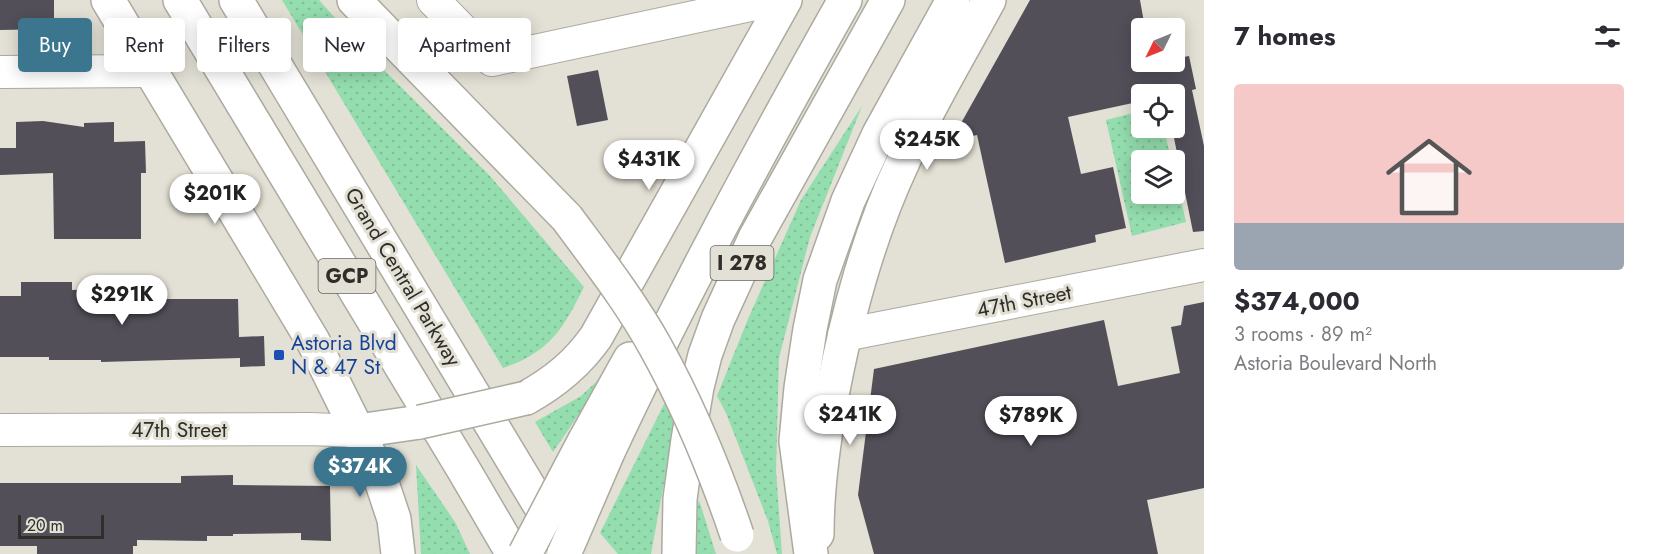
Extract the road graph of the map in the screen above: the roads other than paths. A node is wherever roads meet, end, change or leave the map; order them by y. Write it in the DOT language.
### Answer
graph roads {
  1 [pos="108,0"];
  2 [pos="180,0"];
  3 [pos="236,0"];
  4 [pos="354,0"];
  5 [pos="433,0"];
  6 [pos="774,0"];
  7 [pos="785,0"];
  8 [pos="845,0"];
  9 [pos="888,0"];
  10 [pos="953,0"];
  11 [pos="989,0"];
  12 [pos="119,18"];
  13 [pos="104,71"];
  14 [pos="0,72"];
  15 [pos="152,72"];
  16 [pos="1204,265"];
  17 [pos="844,335"];
  18 [pos="0,430"];
  19 [pos="358,431"];
  20 [pos="596,446"];
  21 [pos="740,545"];
  22 [pos="398,554"];
  23 [pos="513,554"];
  24 [pos="525,554"];
  25 [pos="564,554"];
  26 [pos="569,554"];
  27 [pos="679,554"];
  28 [pos="811,554"];
  29 [pos="817,554"];
  1 -- 12 [label="main road"];
  2 -- 23 [label="main road, GCP"];
  3 -- 26 [label="main road, Grand Central Parkway / GCP"];
  4 -- 21 [label="main road, bridge"];
  5 -- 6 [label="street"];
  7 -- 19 [label="main road, bridge"];
  8 -- 20 [label="main road, I 278"];
  9 -- 27 [label="main road, I 278"];
  10 -- 28 [label="main road"];
  11 -- 17 [label="main road"];
  13 -- 14 [label="street"];
  15 -- 19 [label="main road"];
  16 -- 17 [label="street, 47th Street"];
  17 -- 29 [label="main road"];
  18 -- 19 [label="street, 47th Street"];
  19 -- 22 [label="main road"];
  20 -- 24 [label="main road, bridge"];
  20 -- 25 [label="main road, I 278, bridge"];
}
